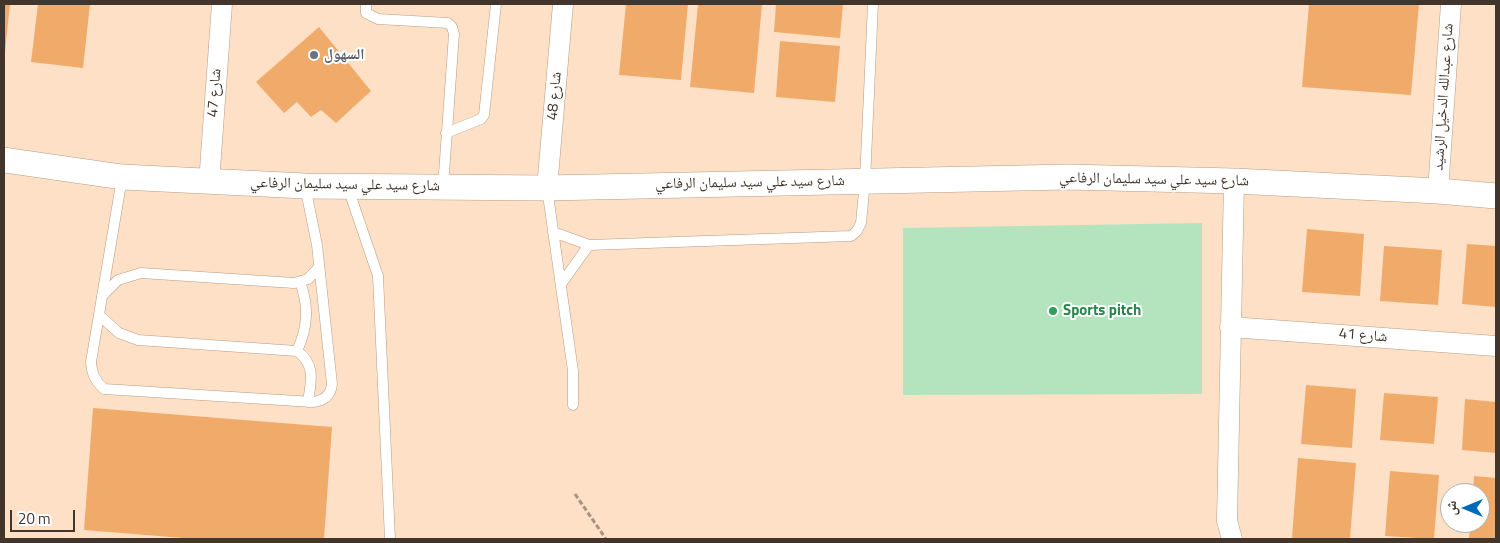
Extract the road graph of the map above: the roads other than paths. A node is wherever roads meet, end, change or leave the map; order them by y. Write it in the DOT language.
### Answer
graph roads {
  1 [pos="222,4"];
  2 [pos="366,4"];
  3 [pos="496,4"];
  4 [pos="563,4"];
  5 [pos="873,4"];
  6 [pos="1451,4"];
  7 [pos="446,133"];
  8 [pos="4,160"];
  9 [pos="122,177"];
  10 [pos="865,181"];
  11 [pos="1234,181"];
  12 [pos="209,183"];
  13 [pos="305,186"];
  14 [pos="347,186"];
  15 [pos="443,187"];
  16 [pos="547,188"];
  17 [pos="1438,191"];
  18 [pos="1496,196"];
  19 [pos="553,232"];
  20 [pos="589,245"];
  21 [pos="319,267"];
  22 [pos="300,282"];
  23 [pos="560,284"];
  24 [pos="102,297"];
  25 [pos="99,315"];
  26 [pos="1230,327"];
  27 [pos="1496,346"];
  28 [pos="297,350"];
  29 [pos="308,402"];
  30 [pos="574,405"];
  31 [pos="390,539"];
  32 [pos="1232,539"];
  1 -- 12 [label="street, شارع 47"];
  2 -- 7 [label="lane"];
  3 -- 7 [label="lane"];
  4 -- 16 [label="street, شارع 48"];
  5 -- 10 [label="lane"];
  6 -- 17 [label="street, شارع عبدالله الدخيل الرشيد"];
  7 -- 15 [label="lane"];
  8 -- 9 [label="street, شارع سيد علي سيد سليمان الرفاعي"];
  9 -- 12 [label="street, شارع سيد علي سيد سليمان الرفاعي"];
  9 -- 24 [label="lane"];
  10 -- 11 [label="street, شارع سيد علي سيد سليمان الرفاعي"];
  10 -- 16 [label="street, شارع سيد علي سيد سليمان الرفاعي"];
  10 -- 20 [label="lane"];
  11 -- 17 [label="street, شارع سيد علي سيد سليمان الرفاعي"];
  11 -- 26 [label="street"];
  12 -- 13 [label="street, شارع سيد علي سيد سليمان الرفاعي"];
  13 -- 14 [label="street, شارع سيد علي سيد سليمان الرفاعي"];
  13 -- 21 [label="lane"];
  14 -- 15 [label="street, شارع سيد علي سيد سليمان الرفاعي"];
  14 -- 31 [label="lane"];
  15 -- 16 [label="street, شارع سيد علي سيد سليمان الرفاعي"];
  16 -- 19 [label="lane"];
  17 -- 18 [label="street, شارع سيد علي سيد سليمان الرفاعي"];
  19 -- 20 [label="lane"];
  19 -- 23 [label="lane"];
  20 -- 23 [label="lane"];
  21 -- 22 [label="lane"];
  21 -- 29 [label="lane"];
  22 -- 24 [label="lane"];
  22 -- 28 [label="lane"];
  23 -- 30 [label="lane"];
  24 -- 25 [label="lane"];
  25 -- 28 [label="lane"];
  25 -- 29 [label="lane"];
  26 -- 27 [label="street, شارع 41"];
  26 -- 32 [label="street"];
  28 -- 29 [label="lane"];
}
